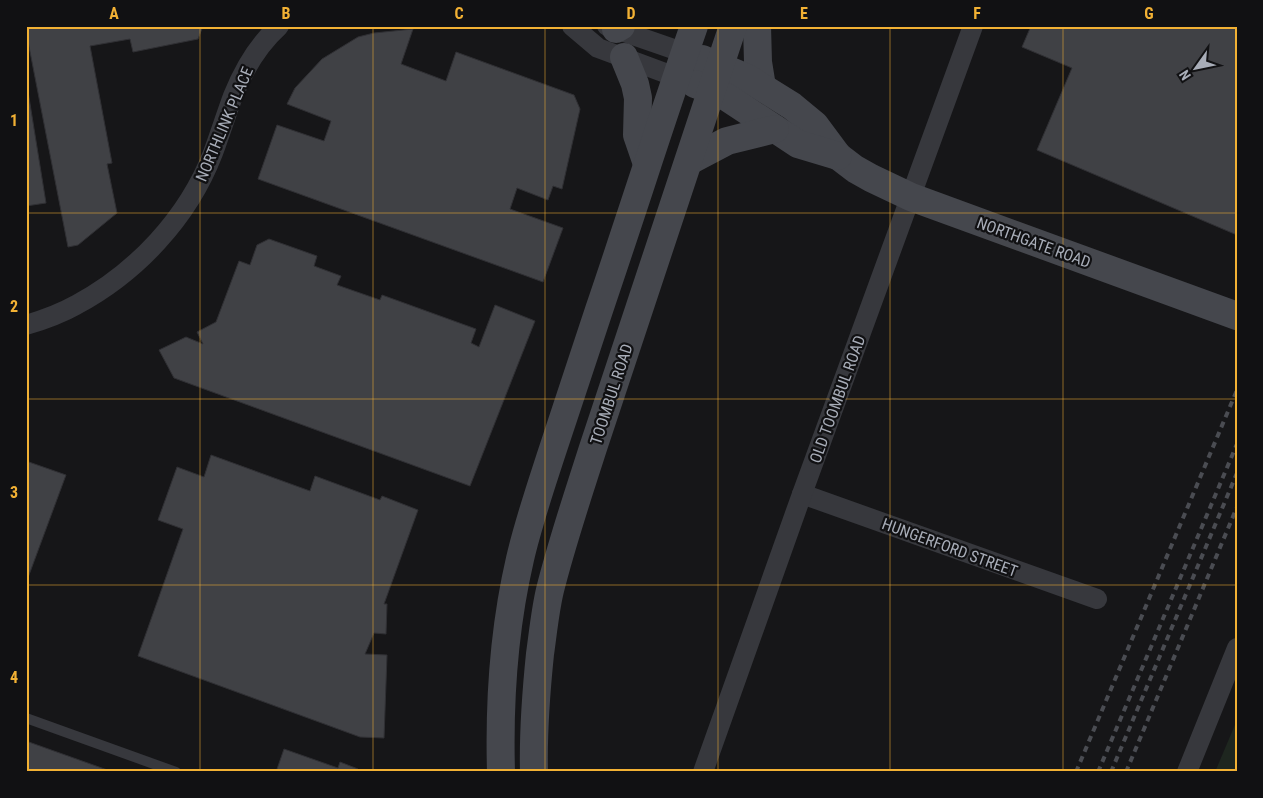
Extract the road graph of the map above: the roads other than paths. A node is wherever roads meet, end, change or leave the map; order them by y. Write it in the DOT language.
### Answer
graph roads {
  1 [pos="279,26"];
  2 [pos="573,26"];
  3 [pos="694,26"];
  4 [pos="733,26"];
  5 [pos="757,26"];
  6 [pos="973,26"];
  7 [pos="610,27"];
  8 [pos="624,57"];
  9 [pos="681,65"];
  10 [pos="715,78"];
  11 [pos="762,87"];
  12 [pos="775,129"];
  13 [pos="838,156"];
  14 [pos="689,161"];
  15 [pos="647,164"];
  16 [pos="910,197"];
  17 [pos="1237,316"];
  18 [pos="26,325"];
  19 [pos="802,494"];
  20 [pos="1097,600"];
  21 [pos="1237,648"];
  22 [pos="26,718"];
  23 [pos="176,772"];
  24 [pos="501,772"];
  25 [pos="534,772"];
  26 [pos="703,772"];
  27 [pos="1187,772"];
  1 -- 18 [label="street, NORTHLINK PLACE"];
  2 -- 7 [label="street"];
  2 -- 8 [label="street"];
  3 -- 9 [label="main road"];
  4 -- 10 [label="main road, TOOMBUL ROAD"];
  5 -- 11 [label="main road"];
  6 -- 16 [label="street, OLD TOOMBUL ROAD"];
  7 -- 9 [label="street"];
  8 -- 9 [label="street"];
  8 -- 15 [label="main road"];
  9 -- 10 [label="main road, NORTHGATE ROAD"];
  9 -- 15 [label="main road"];
  10 -- 11 [label="main road, NORTHGATE ROAD"];
  10 -- 12 [label="main road, NORTHGATE ROAD"];
  10 -- 14 [label="main road, TOOMBUL ROAD"];
  11 -- 13 [label="main road, NORTHGATE ROAD"];
  12 -- 13 [label="main road, NORTHGATE ROAD"];
  12 -- 14 [label="main road"];
  13 -- 16 [label="main road, NORTHGATE ROAD"];
  14 -- 25 [label="main road, TOOMBUL ROAD"];
  15 -- 24 [label="main road"];
  16 -- 17 [label="main road, NORTHGATE ROAD"];
  16 -- 19 [label="street, OLD TOOMBUL ROAD"];
  19 -- 20 [label="street, HUNGERFORD STREET"];
  19 -- 26 [label="street, OLD TOOMBUL ROAD"];
  21 -- 27 [label="street"];
  22 -- 23 [label="lane"];
}
